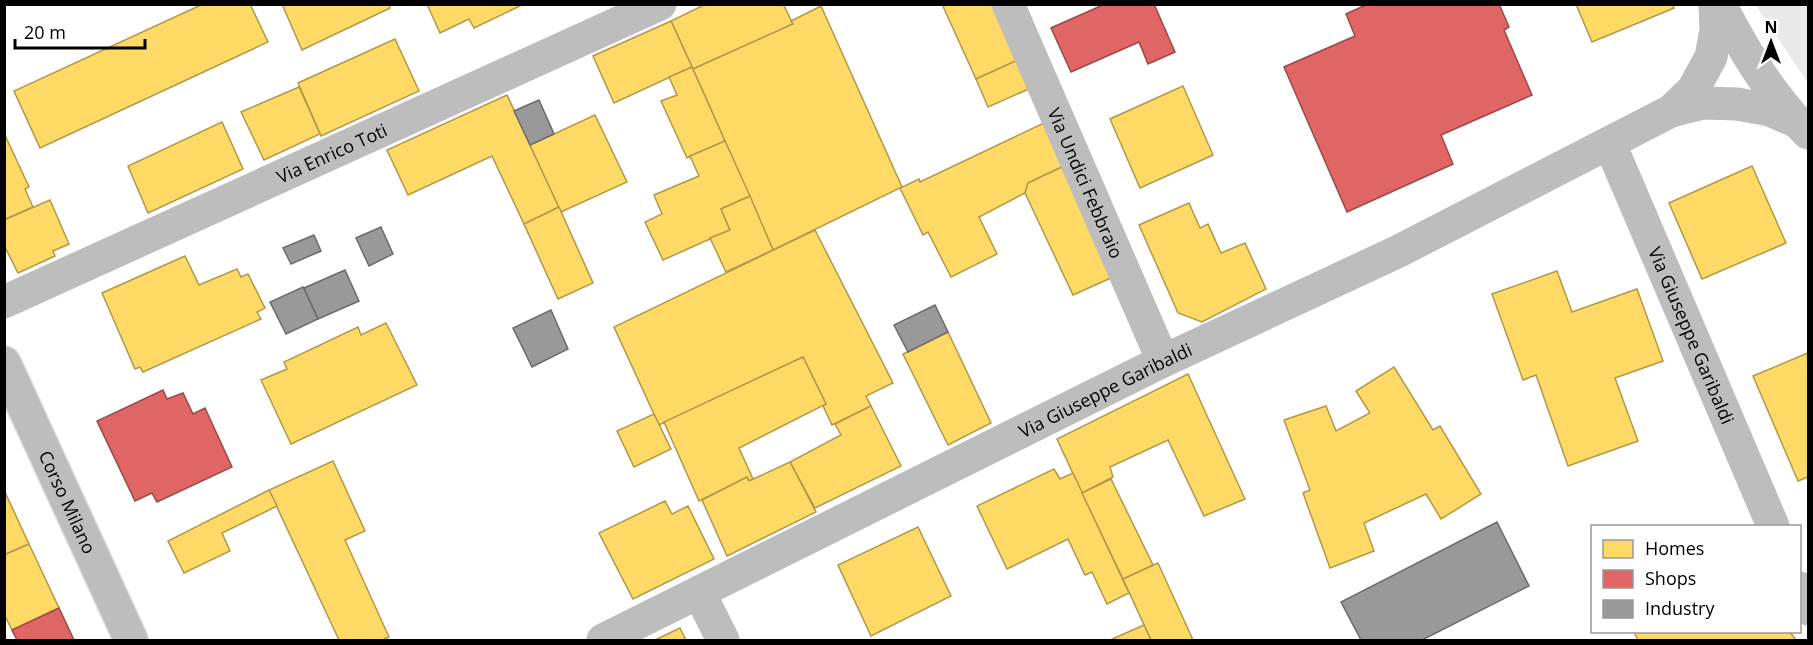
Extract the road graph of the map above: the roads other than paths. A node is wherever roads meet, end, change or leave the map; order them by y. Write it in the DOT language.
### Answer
graph roads {
  1 [pos="660,4"];
  2 [pos="1008,4"];
  3 [pos="1715,4"];
  4 [pos="1720,4"];
  5 [pos="1671,111"];
  6 [pos="1803,128"];
  7 [pos="1610,144"];
  8 [pos="4,302"];
  9 [pos="1163,362"];
  10 [pos="4,363"];
  11 [pos="1773,525"];
  12 [pos="1801,590"];
  13 [pos="699,592"];
  14 [pos="1809,609"];
  15 [pos="131,640"];
  16 [pos="603,640"];
  17 [pos="723,640"];
  1 -- 8 [label="street, Via Enrico Toti"];
  2 -- 9 [label="street, Via Undici Febbraio"];
  3 -- 5 [label="street, Via Giuseppe Garibaldi"];
  4 -- 6 [label="street"];
  5 -- 6 [label="street, Via Giuseppe Garibaldi"];
  5 -- 7 [label="street, Via Giuseppe Garibaldi"];
  7 -- 9 [label="street, Via Giuseppe Garibaldi"];
  7 -- 11 [label="street, Via Giuseppe Garibaldi"];
  9 -- 13 [label="street, Via Giuseppe Garibaldi"];
  10 -- 15 [label="street, Corso Milano"];
  12 -- 14 [label="street"];
  13 -- 16 [label="street, Via Giuseppe Garibaldi"];
  13 -- 17 [label="street"];
}
